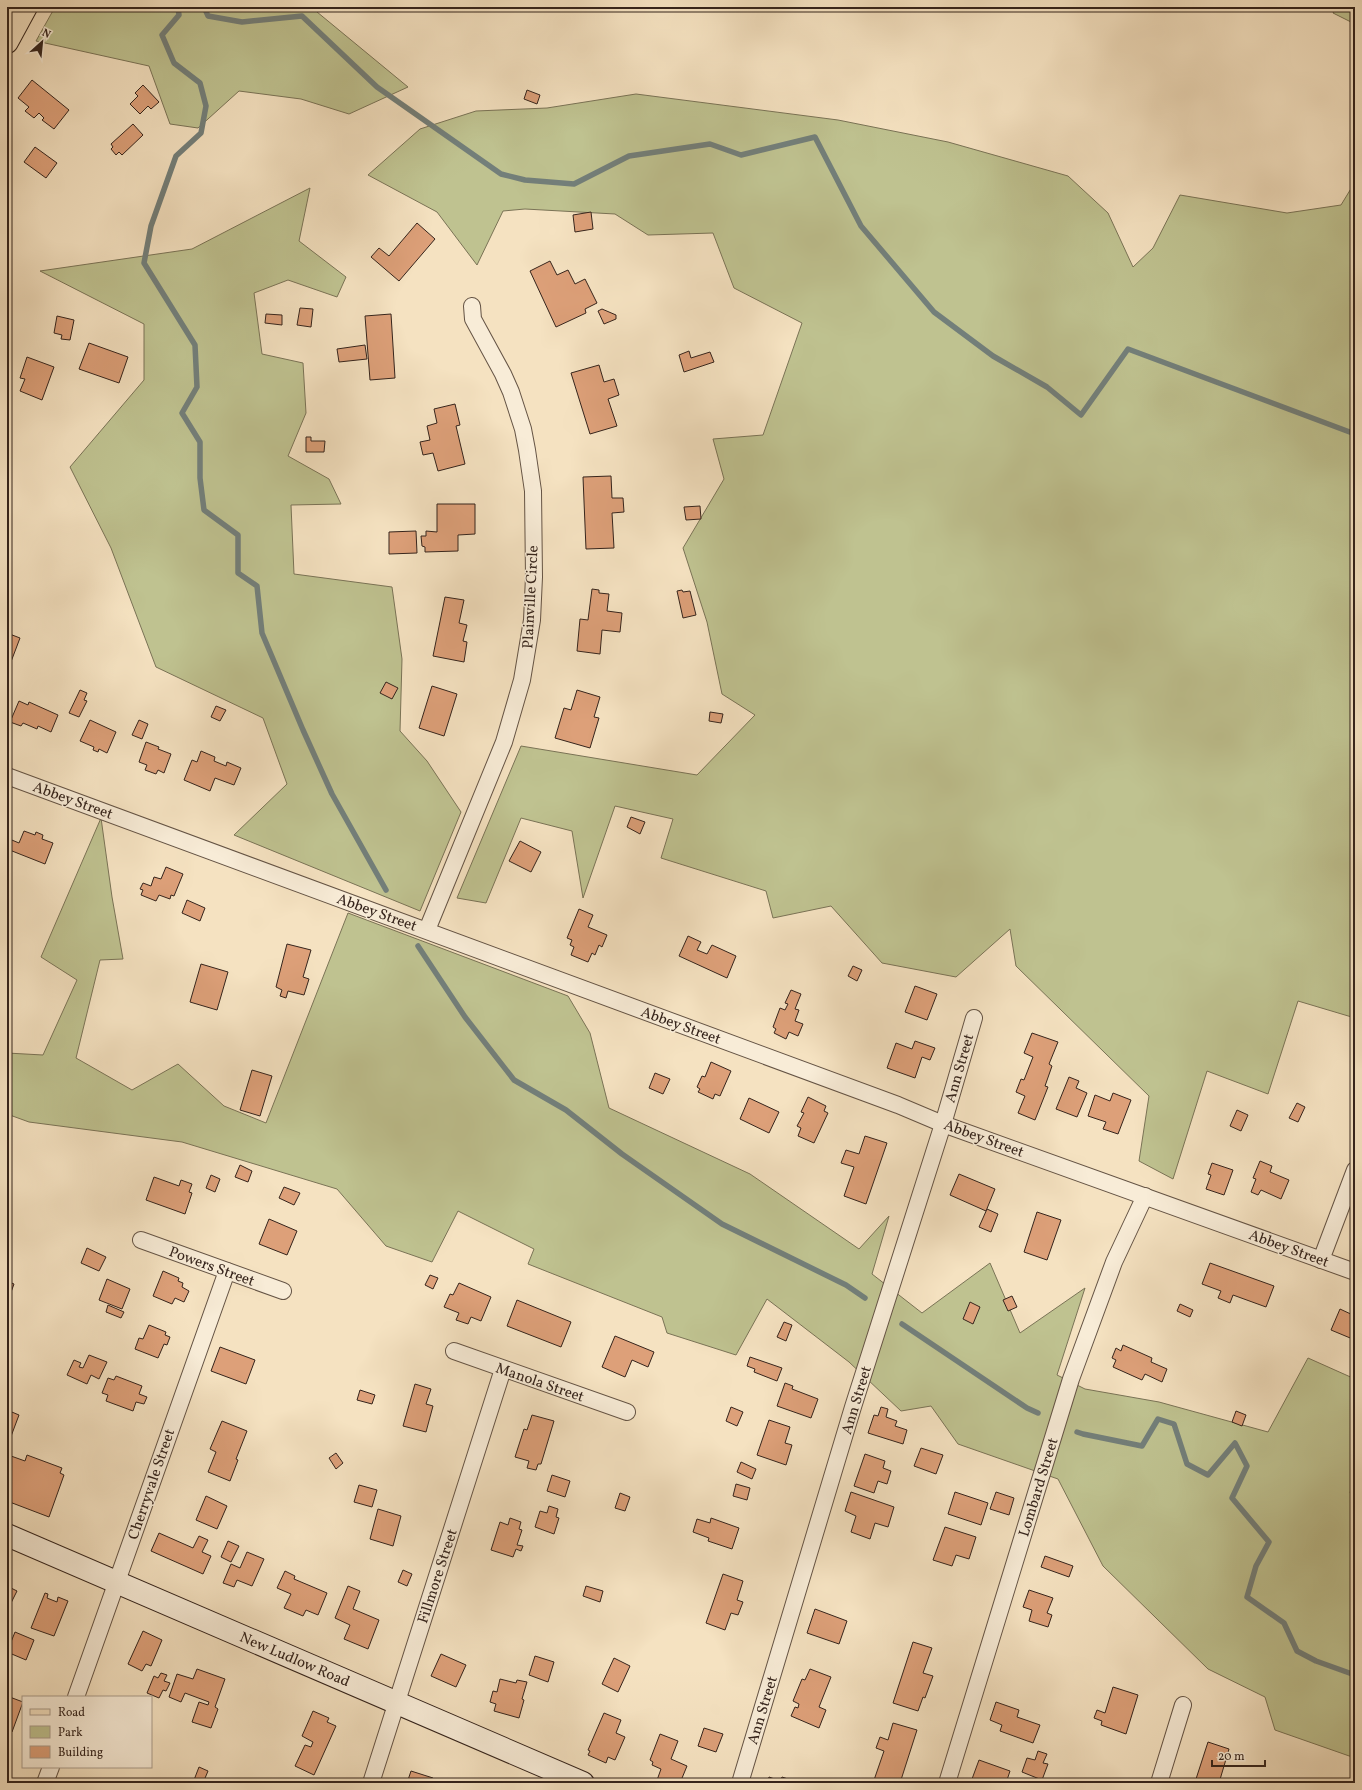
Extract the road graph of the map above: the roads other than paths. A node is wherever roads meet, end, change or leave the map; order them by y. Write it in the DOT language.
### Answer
graph roads {
  1 [pos="26,7"];
  2 [pos="7,42"];
  3 [pos="472,306"];
  4 [pos="7,776"];
  5 [pos="427,930"];
  6 [pos="974,1018"];
  7 [pos="943,1124"];
  8 [pos="1355,1170"];
  9 [pos="1145,1196"];
  10 [pos="141,1240"];
  11 [pos="1321,1260"];
  12 [pos="227,1271"];
  13 [pos="1355,1272"];
  14 [pos="283,1291"];
  15 [pos="454,1352"];
  16 [pos="503,1369"];
  17 [pos="627,1412"];
  18 [pos="7,1536"];
  19 [pos="116,1582"];
  20 [pos="76,1696"];
  21 [pos="396,1703"];
  22 [pos="1182,1705"];
  23 [pos="51,1768"];
  24 [pos="45,1783"];
  25 [pos="371,1783"];
  26 [pos="583,1783"];
  27 [pos="740,1783"];
  28 [pos="947,1783"];
  29 [pos="1159,1783"];
  1 -- 2 [label="main road"];
  3 -- 5 [label="street, Plainville Circle"];
  4 -- 5 [label="street, Abbey Street"];
  5 -- 7 [label="street, Abbey Street"];
  6 -- 7 [label="street, Ann Street"];
  7 -- 9 [label="street, Abbey Street"];
  7 -- 27 [label="street, Ann Street"];
  8 -- 11 [label="street"];
  9 -- 11 [label="street, Abbey Street"];
  9 -- 28 [label="street, Lombard Street"];
  10 -- 12 [label="street, Powers Street"];
  11 -- 13 [label="street, Abbey Street"];
  12 -- 14 [label="street, Powers Street"];
  12 -- 19 [label="street, Cherryvale Street"];
  15 -- 16 [label="street, Manola Street"];
  16 -- 17 [label="street, Manola Street"];
  16 -- 21 [label="street, Fillmore Street"];
  18 -- 19 [label="main road, New Ludlow Road"];
  19 -- 20 [label="street, Cherryvale Street"];
  19 -- 21 [label="main road, New Ludlow Road"];
  21 -- 25 [label="street, Fillmore Street"];
  21 -- 26 [label="main road, New Ludlow Road"];
  22 -- 29 [label="street"];
  23 -- 24 [label="street"];
}
